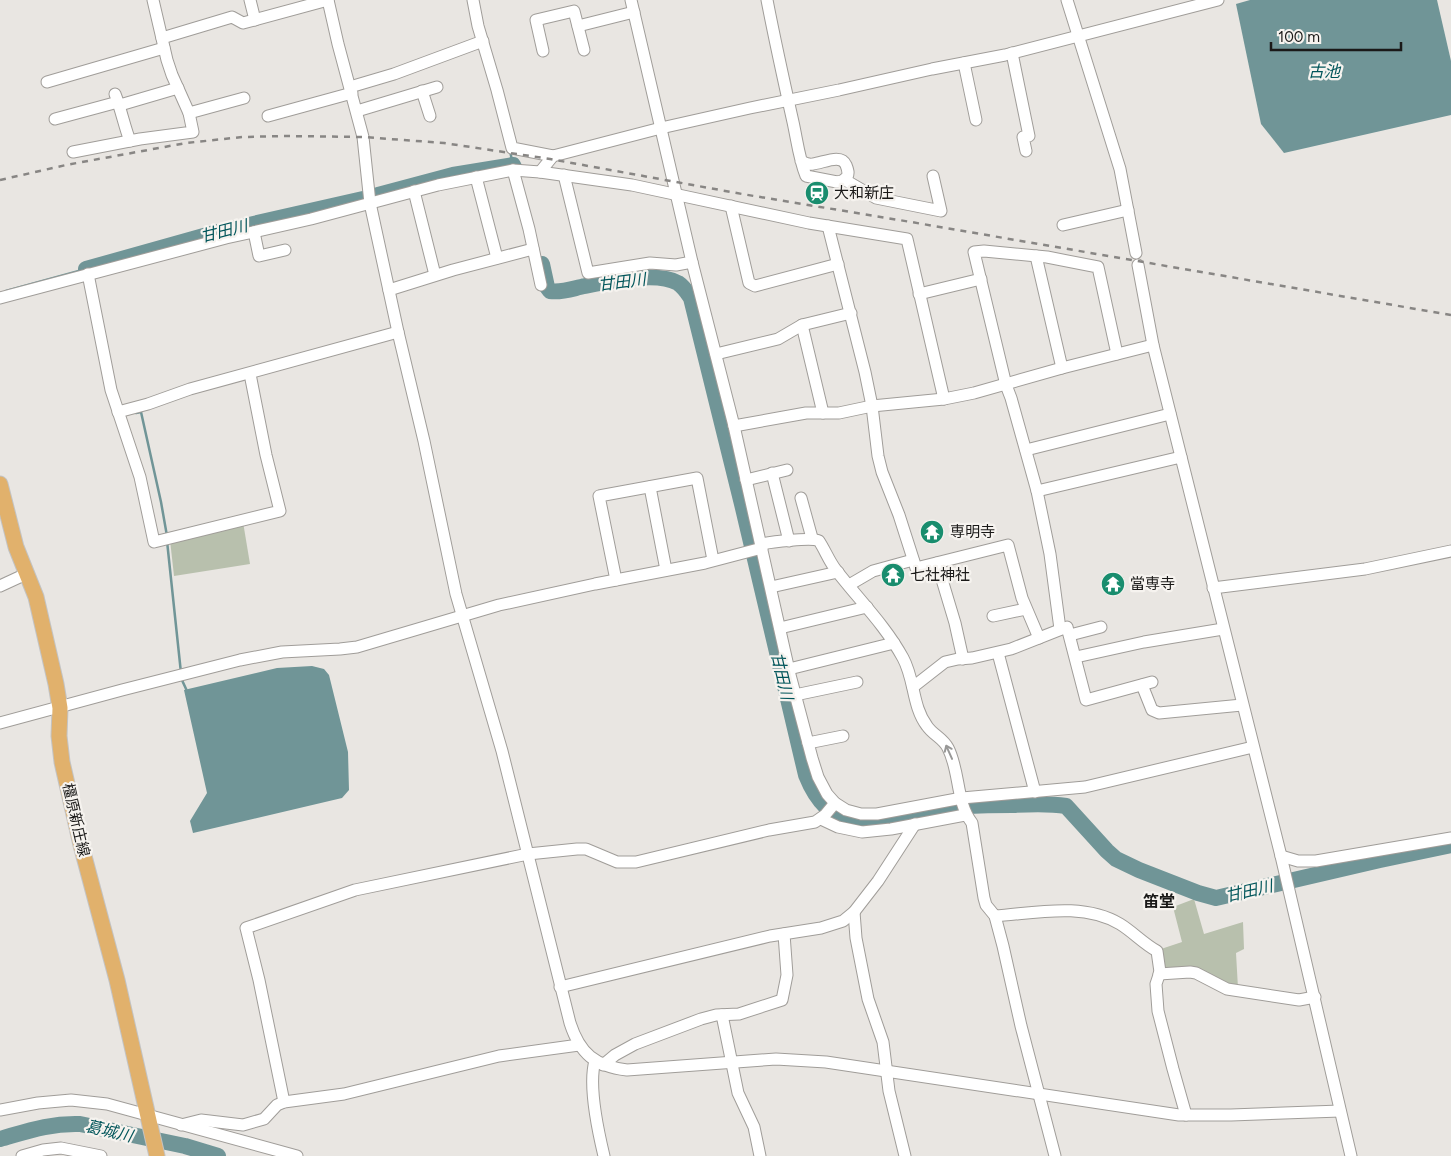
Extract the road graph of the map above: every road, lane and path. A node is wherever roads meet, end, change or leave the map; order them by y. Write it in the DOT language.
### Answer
graph roads {
  1 [pos="152,0"];
  2 [pos="250,0"];
  3 [pos="328,0"];
  4 [pos="473,0"];
  5 [pos="632,0"];
  6 [pos="767,0"];
  7 [pos="1067,0"];
  8 [pos="1218,0"];
  9 [pos="634,12"];
  10 [pos="255,20"];
  11 [pos="578,26"];
  12 [pos="1079,37"];
  13 [pos="480,42"];
  14 [pos="163,43"];
  15 [pos="584,50"];
  16 [pos="543,52"];
  17 [pos="1012,53"];
  18 [pos="964,63"];
  19 [pos="47,82"];
  20 [pos="436,87"];
  21 [pos="178,88"];
  22 [pos="351,90"];
  23 [pos="422,91"];
  24 [pos="244,98"];
  25 [pos="118,100"];
  26 [pos="788,100"];
  27 [pos="357,111"];
  28 [pos="189,113"];
  29 [pos="268,116"];
  30 [pos="430,116"];
  31 [pos="55,119"];
  32 [pos="976,120"];
  33 [pos="661,128"];
  34 [pos="130,141"];
  35 [pos="1026,151"];
  36 [pos="73,152"];
  37 [pos="552,156"];
  38 [pos="802,161"];
  39 [pos="518,170"];
  40 [pos="540,172"];
  41 [pos="564,175"];
  42 [pos="933,176"];
  43 [pos="476,177"];
  44 [pos="845,180"];
  45 [pos="414,191"];
  46 [pos="676,195"];
  47 [pos="370,203"];
  48 [pos="731,206"];
  49 [pos="1128,210"];
  50 [pos="1063,225"];
  51 [pos="828,226"];
  52 [pos="254,232"];
  53 [pos="533,249"];
  54 [pos="285,250"];
  55 [pos="1136,252"];
  56 [pos="1036,256"];
  57 [pos="497,258"];
  58 [pos="692,262"];
  59 [pos="838,264"];
  60 [pos="1138,265"];
  61 [pos="88,274"];
  62 [pos="434,275"];
  63 [pos="981,279"];
  64 [pos="541,285"];
  65 [pos="389,290"];
  66 [pos="919,294"];
  67 [pos="0,298"];
  68 [pos="851,313"];
  69 [pos="802,326"];
  70 [pos="398,332"];
  71 [pos="1153,345"];
  72 [pos="716,354"];
  73 [pos="1117,354"];
  74 [pos="1062,368"];
  75 [pos="250,374"];
  76 [pos="1006,385"];
  77 [pos="944,399"];
  78 [pos="872,406"];
  79 [pos="123,411"];
  80 [pos="823,414"];
  81 [pos="1170,414"];
  82 [pos="734,426"];
  83 [pos="1026,450"];
  84 [pos="1181,457"];
  85 [pos="787,470"];
  86 [pos="772,473"];
  87 [pos="746,480"];
  88 [pos="0,484"];
  89 [pos="650,486"];
  90 [pos="1037,491"];
  91 [pos="801,498"];
  92 [pos="812,538"];
  93 [pos="788,541"];
  94 [pos="761,547"];
  95 [pos="1451,551"];
  96 [pos="713,560"];
  97 [pos="913,560"];
  98 [pos="937,563"];
  99 [pos="666,570"];
  100 [pos="838,572"];
  101 [pos="26,574"];
  102 [pos="616,580"];
  103 [pos="849,584"];
  104 [pos="0,586"];
  105 [pos="771,588"];
  106 [pos="1213,588"];
  107 [pos="868,607"];
  108 [pos="1026,609"];
  109 [pos="462,616"];
  110 [pos="993,616"];
  111 [pos="1101,627"];
  112 [pos="780,628"];
  113 [pos="1223,629"];
  114 [pos="1065,632"];
  115 [pos="1039,638"];
  116 [pos="894,643"];
  117 [pos="998,653"];
  118 [pos="1076,657"];
  119 [pos="963,658"];
  120 [pos="789,669"];
  121 [pos="857,682"];
  122 [pos="913,687"];
  123 [pos="795,695"];
  124 [pos="1242,705"];
  125 [pos="60,708"];
  126 [pos="0,724"];
  127 [pos="843,736"];
  128 [pos="808,743"];
  129 [pos="1253,747"];
  130 [pos="1035,792"];
  131 [pos="964,807"];
  132 [pos="828,811"];
  133 [pos="915,824"];
  134 [pos="1451,838"];
  135 [pos="528,854"];
  136 [pos="1281,856"];
  137 [pos="854,912"];
  138 [pos="995,916"];
  139 [pos="784,934"];
  140 [pos="1159,974"];
  141 [pos="560,987"];
  142 [pos="1315,998"];
  143 [pos="722,1015"];
  144 [pos="579,1045"];
  145 [pos="599,1063"];
  146 [pos="732,1063"];
  147 [pos="886,1070"];
  148 [pos="1038,1094"];
  149 [pos="284,1102"];
  150 [pos="0,1110"];
  151 [pos="1340,1111"];
  152 [pos="1186,1115"];
  153 [pos="149,1118"];
  154 [pos="181,1125"];
  155 [pos="22,1156"];
  156 [pos="101,1156"];
  157 [pos="157,1156"];
  158 [pos="297,1156"];
  159 [pos="604,1156"];
  160 [pos="760,1156"];
  161 [pos="905,1156"];
  162 [pos="1055,1156"];
  163 [pos="1351,1156"];
  1 -- 14 [label="street"];
  2 -- 10 [label="street"];
  3 -- 10 [label="street"];
  3 -- 22 [label="street"];
  4 -- 13 [label="street"];
  5 -- 9 [label="street"];
  6 -- 26 [label="street"];
  7 -- 12 [label="street"];
  8 -- 12 [label="street"];
  9 -- 11 [label="street"];
  9 -- 33 [label="street"];
  10 -- 14 [label="street"];
  11 -- 15 [label="street"];
  11 -- 16 [label="street"];
  12 -- 17 [label="street"];
  12 -- 49 [label="street"];
  13 -- 22 [label="street"];
  13 -- 37 [label="street"];
  14 -- 19 [label="street"];
  14 -- 21 [label="street"];
  17 -- 18 [label="street"];
  17 -- 35 [label="street"];
  18 -- 26 [label="street"];
  18 -- 32 [label="street"];
  20 -- 23 [label="street"];
  21 -- 25 [label="street"];
  21 -- 28 [label="street"];
  22 -- 27 [label="street"];
  22 -- 29 [label="street"];
  23 -- 27 [label="street"];
  23 -- 30 [label="street"];
  24 -- 28 [label="street"];
  25 -- 31 [label="street"];
  25 -- 34 [label="street"];
  26 -- 33 [label="street"];
  26 -- 38 [label="street"];
  27 -- 47 [label="street"];
  28 -- 34 [label="street"];
  33 -- 37 [label="street"];
  33 -- 46 [label="street"];
  34 -- 36 [label="street"];
  37 -- 40 [label="street"];
  38 -- 44 [label="street"];
  38 -- 44 [label="street"];
  39 -- 40 [label="street"];
  39 -- 43 [label="street"];
  39 -- 53 [label="street"];
  40 -- 41 [label="street"];
  41 -- 46 [label="street"];
  41 -- 58 [label="street"];
  42 -- 44 [label="street"];
  43 -- 45 [label="street"];
  43 -- 57 [label="street"];
  45 -- 47 [label="street"];
  45 -- 62 [label="street"];
  46 -- 48 [label="street"];
  46 -- 58 [label="street"];
  47 -- 52 [label="street"];
  47 -- 65 [label="street"];
  48 -- 51 [label="street"];
  48 -- 59 [label="street"];
  49 -- 50 [label="street"];
  49 -- 55 [label="street"];
  51 -- 59 [label="street"];
  51 -- 66 [label="street"];
  52 -- 54 [label="street"];
  52 -- 61 [label="street"];
  53 -- 57 [label="street"];
  53 -- 64 [label="street"];
  56 -- 63 [label="street"];
  56 -- 73 [label="street"];
  56 -- 74 [label="street"];
  57 -- 62 [label="street"];
  58 -- 72 [label="street"];
  59 -- 68 [label="street"];
  60 -- 71 [label="street"];
  61 -- 67 [label="street"];
  61 -- 79 [label="street"];
  62 -- 65 [label="street"];
  63 -- 66 [label="street"];
  63 -- 76 [label="street"];
  65 -- 70 [label="street"];
  66 -- 77 [label="street"];
  68 -- 69 [label="street"];
  68 -- 78 [label="street"];
  69 -- 72 [label="street"];
  69 -- 80 [label="street"];
  70 -- 75 [label="street"];
  70 -- 109 [label="street"];
  71 -- 73 [label="street"];
  71 -- 81 [label="street"];
  72 -- 82 [label="street"];
  73 -- 74 [label="street"];
  74 -- 76 [label="street"];
  75 -- 79 [label="street"];
  75 -- 79 [label="street"];
  76 -- 77 [label="street"];
  76 -- 83 [label="street"];
  77 -- 78 [label="street"];
  78 -- 80 [label="street"];
  78 -- 97 [label="street"];
  80 -- 82 [label="street"];
  81 -- 83 [label="street"];
  81 -- 84 [label="street"];
  82 -- 87 [label="street"];
  83 -- 90 [label="street"];
  84 -- 90 [label="street"];
  84 -- 106 [label="street"];
  85 -- 86 [label="street"];
  86 -- 87 [label="street"];
  86 -- 93 [label="street"];
  87 -- 94 [label="street"];
  88 -- 101 [label="main road, 橿原新庄線"];
  89 -- 96 [label="street"];
  89 -- 99 [label="street"];
  89 -- 102 [label="street"];
  90 -- 114 [label="street"];
  91 -- 92 [label="street"];
  92 -- 93 [label="street"];
  92 -- 100 [label="street"];
  93 -- 94 [label="street"];
  94 -- 96 [label="street"];
  94 -- 105 [label="street"];
  95 -- 106 [label="street"];
  96 -- 99 [label="street"];
  97 -- 98 [label="street"];
  97 -- 103 [label="street"];
  98 -- 108 [label="street"];
  98 -- 119 [label="street"];
  99 -- 102 [label="street"];
  100 -- 103 [label="street"];
  100 -- 105 [label="street"];
  101 -- 104 [label="street"];
  101 -- 125 [label="main road, 橿原新庄線"];
  102 -- 109 [label="street"];
  103 -- 107 [label="street"];
  105 -- 112 [label="street"];
  106 -- 113 [label="street"];
  107 -- 112 [label="street"];
  107 -- 116 [label="street"];
  108 -- 110 [label="street"];
  108 -- 115 [label="street"];
  109 -- 125 [label="street"];
  109 -- 135 [label="street"];
  111 -- 114 [label="street"];
  112 -- 120 [label="street"];
  113 -- 118 [label="street"];
  113 -- 124 [label="street"];
  114 -- 115 [label="street"];
  114 -- 118 [label="street"];
  115 -- 117 [label="street"];
  116 -- 120 [label="street"];
  116 -- 122 [label="street"];
  117 -- 119 [label="street"];
  117 -- 130 [label="street"];
  118 -- 124 [label="street"];
  119 -- 122 [label="street"];
  120 -- 123 [label="street"];
  121 -- 123 [label="street"];
  131 -- 122 [label="street, one-way"];
  123 -- 128 [label="street"];
  124 -- 129 [label="street"];
  125 -- 126 [label="street"];
  125 -- 153 [label="main road, 橿原新庄線"];
  127 -- 128 [label="street"];
  128 -- 132 [label="street"];
  129 -- 130 [label="street"];
  129 -- 136 [label="street"];
  130 -- 131 [label="street"];
  131 -- 132 [label="street"];
  131 -- 133 [label="street"];
  131 -- 138 [label="street"];
  132 -- 133 [label="street"];
  132 -- 135 [label="street"];
  133 -- 137 [label="street"];
  134 -- 136 [label="street"];
  135 -- 141 [label="street"];
  135 -- 149 [label="street"];
  136 -- 142 [label="street"];
  137 -- 139 [label="street"];
  137 -- 147 [label="street"];
  138 -- 140 [label="street"];
  138 -- 148 [label="street"];
  139 -- 141 [label="street"];
  139 -- 143 [label="street"];
  140 -- 142 [label="street"];
  140 -- 152 [label="street"];
  141 -- 144 [label="street"];
  142 -- 151 [label="street"];
  143 -- 145 [label="street"];
  143 -- 146 [label="street"];
  144 -- 145 [label="street"];
  144 -- 149 [label="street"];
  145 -- 146 [label="street"];
  145 -- 159 [label="street"];
  146 -- 147 [label="street"];
  146 -- 160 [label="street"];
  147 -- 148 [label="street"];
  147 -- 161 [label="street"];
  148 -- 152 [label="street"];
  148 -- 162 [label="street"];
  149 -- 154 [label="street"];
  150 -- 153 [label="street"];
  151 -- 152 [label="street"];
  151 -- 163 [label="street"];
  153 -- 154 [label="street"];
  153 -- 157 [label="main road, 橿原新庄線"];
  154 -- 158 [label="street"];
  155 -- 156 [label="street"];
}
